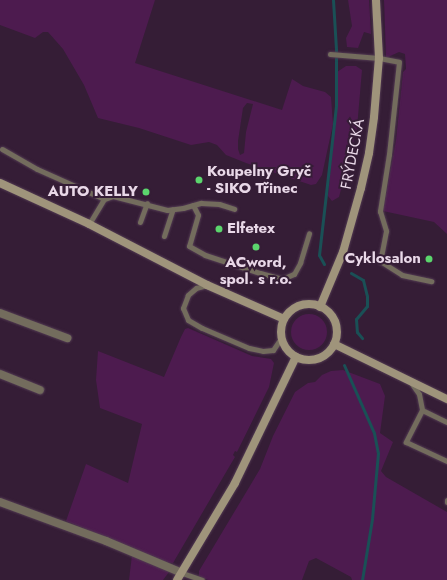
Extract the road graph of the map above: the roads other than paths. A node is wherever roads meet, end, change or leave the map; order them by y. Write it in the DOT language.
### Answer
graph roads {
  1 [pos="376,0"];
  2 [pos="330,54"];
  3 [pos="379,58"];
  4 [pos="2,149"];
  5 [pos="0,183"];
  6 [pos="104,199"];
  7 [pos="147,203"];
  8 [pos="194,205"];
  9 [pos="234,208"];
  10 [pos="172,209"];
  11 [pos="140,222"];
  12 [pos="89,224"];
  13 [pos="309,233"];
  14 [pos="164,236"];
  15 [pos="431,281"];
  16 [pos="207,284"];
  17 [pos="320,307"];
  18 [pos="0,313"];
  19 [pos="284,319"];
  20 [pos="67,338"];
  21 [pos="281,338"];
  22 [pos="334,344"];
  23 [pos="296,357"];
  24 [pos="0,374"];
  25 [pos="410,381"];
  26 [pos="40,390"];
  27 [pos="447,399"];
  28 [pos="422,410"];
  29 [pos="447,422"];
  30 [pos="447,461"];
  31 [pos="0,502"];
  32 [pos="182,573"];
  33 [pos="177,580"];
  34 [pos="202,580"];
  1 -- 3 [label="main road, FRÝDECKÁ"];
  2 -- 3 [label="lane"];
  3 -- 15 [label="lane"];
  3 -- 17 [label="main road, FRÝDECKÁ"];
  4 -- 6 [label="lane"];
  5 -- 12 [label="main road"];
  6 -- 7 [label="lane"];
  6 -- 12 [label="lane"];
  7 -- 10 [label="lane"];
  7 -- 11 [label="lane"];
  8 -- 9 [label="lane"];
  8 -- 10 [label="lane"];
  8 -- 13 [label="lane"];
  10 -- 14 [label="lane"];
  12 -- 16 [label="main road"];
  16 -- 19 [label="main road"];
  16 -- 21 [label="lane"];
  17 -- 19 [label="main road"];
  17 -- 22 [label="main road"];
  18 -- 20 [label="street"];
  19 -- 21 [label="main road"];
  21 -- 23 [label="main road"];
  22 -- 23 [label="main road"];
  22 -- 25 [label="main road"];
  23 -- 32 [label="main road"];
  24 -- 26 [label="street"];
  25 -- 27 [label="main road"];
  25 -- 28 [label="lane"];
  28 -- 29 [label="lane"];
  28 -- 30 [label="lane"];
  31 -- 32 [label="street"];
  32 -- 33 [label="main road"];
  32 -- 34 [label="lane"];
}
